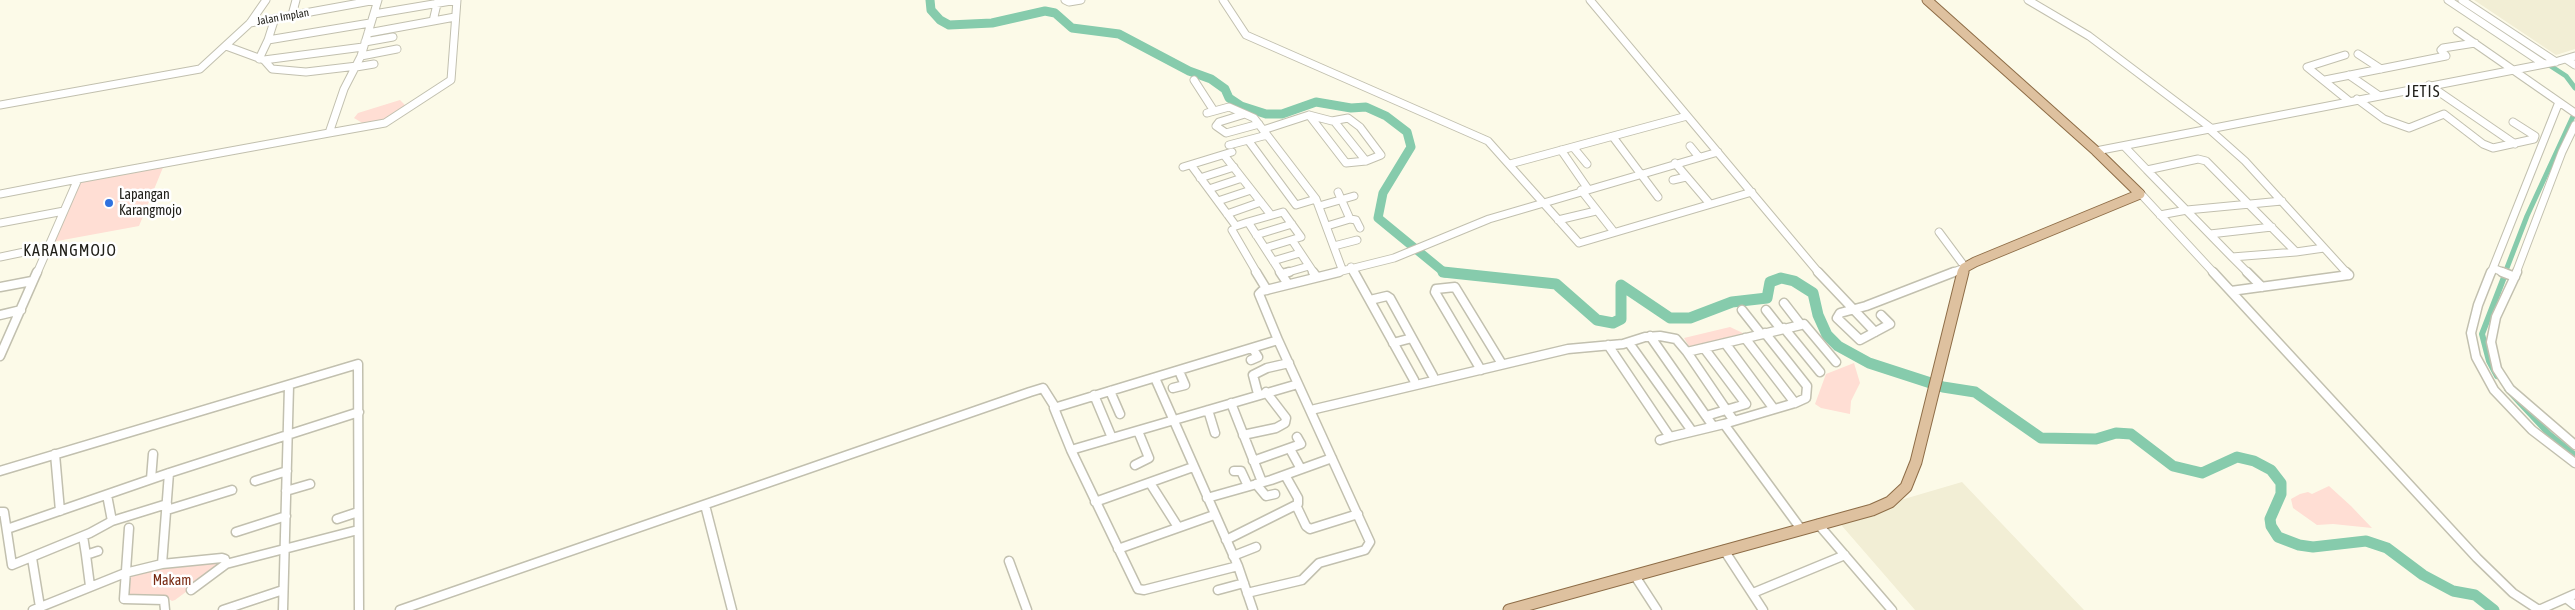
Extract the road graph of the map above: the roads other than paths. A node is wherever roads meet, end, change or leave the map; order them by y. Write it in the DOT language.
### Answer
graph roads {
  1 [pos="266,0"];
  2 [pos="296,0"];
  3 [pos="300,0"];
  4 [pos="377,0"];
  5 [pos="410,0"];
  6 [pos="457,0"];
  7 [pos="1065,0"];
  8 [pos="1081,0"];
  9 [pos="1224,0"];
  10 [pos="1590,0"];
  11 [pos="1927,0"];
  12 [pos="2028,0"];
  13 [pos="2448,0"];
  14 [pos="2462,0"];
  15 [pos="438,2"];
  16 [pos="408,9"];
  17 [pos="399,10"];
  18 [pos="374,14"];
  19 [pos="292,15"];
  20 [pos="455,17"];
  21 [pos="275,18"];
  22 [pos="433,21"];
  23 [pos="250,23"];
  24 [pos="370,23"];
  25 [pos="395,28"];
  26 [pos="2457,31"];
  27 [pos="368,32"];
  28 [pos="393,37"];
  29 [pos="268,40"];
  30 [pos="2476,43"];
  31 [pos="364,44"];
  32 [pos="223,48"];
  33 [pos="397,49"];
  34 [pos="2358,54"];
  35 [pos="2345,55"];
  36 [pos="361,56"];
  37 [pos="2575,56"];
  38 [pos="261,59"];
  39 [pos="2566,59"];
  40 [pos="2556,62"];
  41 [pos="374,64"];
  42 [pos="2544,64"];
  43 [pos="2575,65"];
  44 [pos="357,66"];
  45 [pos="2514,69"];
  46 [pos="2381,70"];
  47 [pos="2349,75"];
  48 [pos="1194,80"];
  49 [pos="2324,80"];
  50 [pos="2429,85"];
  51 [pos="2378,95"];
  52 [pos="2358,99"];
  53 [pos="2348,101"];
  54 [pos="2562,104"];
  55 [pos="0,105"];
  56 [pos="2575,113"];
  57 [pos="1245,114"];
  58 [pos="1309,115"];
  59 [pos="1687,116"];
  60 [pos="1334,121"];
  61 [pos="2513,122"];
  62 [pos="2575,125"];
  63 [pos="2210,128"];
  64 [pos="1263,130"];
  65 [pos="329,132"];
  66 [pos="2535,136"];
  67 [pos="1613,137"];
  68 [pos="2546,139"];
  69 [pos="1248,140"];
  70 [pos="2515,144"];
  71 [pos="1690,146"];
  72 [pos="2124,146"];
  73 [pos="1573,147"];
  74 [pos="1561,150"];
  75 [pos="2096,151"];
  76 [pos="1718,152"];
  77 [pos="1224,155"];
  78 [pos="1699,157"];
  79 [pos="1366,161"];
  80 [pos="1510,164"];
  81 [pos="1587,164"];
  82 [pos="1676,164"];
  83 [pos="1191,165"];
  84 [pos="1183,167"];
  85 [pos="1234,167"];
  86 [pos="2147,170"];
  87 [pos="1640,174"];
  88 [pos="1686,177"];
  89 [pos="1200,178"];
  90 [pos="1242,178"];
  91 [pos="78,179"];
  92 [pos="1673,180"];
  93 [pos="1209,189"];
  94 [pos="1584,189"];
  95 [pos="1251,190"];
  96 [pos="1752,192"];
  97 [pos="2140,193"];
  98 [pos="0,194"];
  99 [pos="1340,195"];
  100 [pos="1354,196"];
  101 [pos="1658,197"];
  102 [pos="1218,201"];
  103 [pos="2282,201"];
  104 [pos="1260,202"];
  105 [pos="1542,202"];
  106 [pos="1317,203"];
  107 [pos="1710,204"];
  108 [pos="2249,204"];
  109 [pos="2187,210"];
  110 [pos="64,211"];
  111 [pos="1596,211"];
  112 [pos="1227,214"];
  113 [pos="1271,215"];
  114 [pos="2160,215"];
  115 [pos="1350,219"];
  116 [pos="1558,220"];
  117 [pos="1248,222"];
  118 [pos="0,223"];
  119 [pos="1292,224"];
  120 [pos="1327,226"];
  121 [pos="2272,227"];
  122 [pos="1360,228"];
  123 [pos="1232,230"];
  124 [pos="1614,232"];
  125 [pos="1939,232"];
  126 [pos="1256,234"];
  127 [pos="2210,234"];
  128 [pos="1292,240"];
  129 [pos="1357,240"];
  130 [pos="1334,246"];
  131 [pos="48,247"];
  132 [pos="1265,248"];
  133 [pos="2324,248"];
  134 [pos="2296,252"];
  135 [pos="1300,253"];
  136 [pos="0,257"];
  137 [pos="2232,257"];
  138 [pos="1273,261"];
  139 [pos="1309,266"];
  140 [pos="1351,267"];
  141 [pos="1965,268"];
  142 [pos="1342,269"];
  143 [pos="2495,269"];
  144 [pos="1282,274"];
  145 [pos="1316,276"];
  146 [pos="2513,276"];
  147 [pos="32,281"];
  148 [pos="1288,284"];
  149 [pos="0,287"];
  150 [pos="2262,287"];
  151 [pos="1267,290"];
  152 [pos="2231,291"];
  153 [pos="1370,300"];
  154 [pos="1784,303"];
  155 [pos="1851,309"];
  156 [pos="21,310"];
  157 [pos="1742,310"];
  158 [pos="1766,310"];
  159 [pos="0,315"];
  160 [pos="1881,315"];
  161 [pos="1801,324"];
  162 [pos="1783,329"];
  163 [pos="1875,332"];
  164 [pos="1763,334"];
  165 [pos="1650,336"];
  166 [pos="1412,338"];
  167 [pos="1744,338"];
  168 [pos="1278,340"];
  169 [pos="1393,343"];
  170 [pos="1629,343"];
  171 [pos="1725,343"];
  172 [pos="3,344"];
  173 [pos="1608,345"];
  174 [pos="1254,348"];
  175 [pos="1704,348"];
  176 [pos="1687,352"];
  177 [pos="0,356"];
  178 [pos="1252,360"];
  179 [pos="1836,362"];
  180 [pos="1289,363"];
  181 [pos="1502,364"];
  182 [pos="1481,370"];
  183 [pos="1179,371"];
  184 [pos="1820,372"];
  185 [pos="1433,376"];
  186 [pos="1155,378"];
  187 [pos="1414,380"];
  188 [pos="1298,384"];
  189 [pos="289,386"];
  190 [pos="1173,388"];
  191 [pos="1110,391"];
  192 [pos="1262,394"];
  193 [pos="1094,395"];
  194 [pos="1230,403"];
  195 [pos="1795,403"];
  196 [pos="1055,407"];
  197 [pos="1774,409"];
  198 [pos="1208,410"];
  199 [pos="1311,410"];
  200 [pos="1726,410"];
  201 [pos="359,412"];
  202 [pos="1120,414"];
  203 [pos="1706,416"];
  204 [pos="1173,420"];
  205 [pos="1734,421"];
  206 [pos="1724,424"];
  207 [pos="1713,426"];
  208 [pos="1138,431"];
  209 [pos="1692,431"];
  210 [pos="1215,433"];
  211 [pos="288,434"];
  212 [pos="1243,435"];
  213 [pos="1297,437"];
  214 [pos="1670,437"];
  215 [pos="1112,438"];
  216 [pos="1660,440"];
  217 [pos="2575,445"];
  218 [pos="1290,449"];
  219 [pos="1071,450"];
  220 [pos="55,454"];
  221 [pos="153,454"];
  222 [pos="1332,458"];
  223 [pos="1253,461"];
  224 [pos="2575,463"];
  225 [pos="1135,465"];
  226 [pos="1193,467"];
  227 [pos="1301,469"];
  228 [pos="0,471"];
  229 [pos="287,471"];
  230 [pos="1234,472"];
  231 [pos="169,473"];
  232 [pos="1285,475"];
  233 [pos="151,480"];
  234 [pos="255,481"];
  235 [pos="1150,483"];
  236 [pos="310,484"];
  237 [pos="1256,484"];
  238 [pos="232,490"];
  239 [pos="286,491"];
  240 [pos="1276,494"];
  241 [pos="107,495"];
  242 [pos="1207,498"];
  243 [pos="1095,502"];
  244 [pos="705,505"];
  245 [pos="1296,506"];
  246 [pos="167,507"];
  247 [pos="60,510"];
  248 [pos="0,512"];
  249 [pos="358,512"];
  250 [pos="1358,514"];
  251 [pos="1214,515"];
  252 [pos="286,516"];
  253 [pos="337,519"];
  254 [pos="112,521"];
  255 [pos="1818,524"];
  256 [pos="4,527"];
  257 [pos="1178,527"];
  258 [pos="129,528"];
  259 [pos="1801,529"];
  260 [pos="358,530"];
  261 [pos="236,532"];
  262 [pos="83,536"];
  263 [pos="1226,540"];
  264 [pos="286,546"];
  265 [pos="9,548"];
  266 [pos="1256,548"];
  267 [pos="1118,549"];
  268 [pos="1724,550"];
  269 [pos="98,551"];
  270 [pos="0,553"];
  271 [pos="86,555"];
  272 [pos="1845,555"];
  273 [pos="1233,556"];
  274 [pos="32,558"];
  275 [pos="1009,561"];
  276 [pos="162,564"];
  277 [pos="226,564"];
  278 [pos="1238,566"];
  279 [pos="124,573"];
  280 [pos="1635,576"];
  281 [pos="1244,583"];
  282 [pos="90,586"];
  283 [pos="191,590"];
  284 [pos="283,590"];
  285 [pos="1218,590"];
  286 [pos="1247,593"];
  287 [pos="1753,593"];
  288 [pos="2570,596"];
  289 [pos="251,605"];
  290 [pos="2575,606"];
  291 [pos="37,608"];
  292 [pos="165,610"];
  293 [pos="223,610"];
  294 [pos="283,610"];
  295 [pos="359,610"];
  296 [pos="400,610"];
  297 [pos="732,610"];
  298 [pos="1027,610"];
  299 [pos="1253,610"];
  300 [pos="1509,610"];
  301 [pos="1657,610"];
  302 [pos="1763,610"];
  303 [pos="1892,610"];
  304 [pos="2539,610"];
  1 -- 23 [label="street"];
  2 -- 3 [label="street"];
  2 -- 19 [label="street"];
  4 -- 18 [label="street"];
  4 -- 19 [label="street, Jalan Implan"];
  5 -- 16 [label="street"];
  6 -- 15 [label="street"];
  6 -- 20 [label="street"];
  7 -- 8 [label="street"];
  9 -- 80 [label="street"];
  10 -- 59 [label="street"];
  11 -- 75 [label="main road"];
  12 -- 63 [label="street"];
  13 -- 42 [label="street"];
  14 -- 40 [label="street"];
  15 -- 16 [label="street"];
  15 -- 22 [label="street"];
  16 -- 17 [label="street"];
  17 -- 18 [label="street"];
  17 -- 25 [label="street"];
  18 -- 24 [label="street"];
  19 -- 21 [label="street, Jalan Implan"];
  20 -- 22 [label="street"];
  20 -- 65 [label="street"];
  21 -- 23 [label="street, Jalan Implan"];
  21 -- 29 [label="street"];
  22 -- 25 [label="street"];
  23 -- 32 [label="street"];
  24 -- 27 [label="street"];
  24 -- 29 [label="street"];
  25 -- 27 [label="street"];
  26 -- 30 [label="street"];
  27 -- 31 [label="street"];
  28 -- 31 [label="street"];
  29 -- 38 [label="street"];
  30 -- 45 [label="street"];
  30 -- 46 [label="street"];
  31 -- 36 [label="street"];
  31 -- 38 [label="street"];
  32 -- 38 [label="street"];
  32 -- 55 [label="street"];
  33 -- 36 [label="street"];
  34 -- 46 [label="street"];
  35 -- 49 [label="street"];
  36 -- 44 [label="street"];
  37 -- 39 [label="street"];
  38 -- 44 [label="street"];
  39 -- 40 [label="street"];
  39 -- 43 [label="street"];
  40 -- 42 [label="street"];
  41 -- 44 [label="street"];
  42 -- 45 [label="street"];
  44 -- 65 [label="street"];
  45 -- 50 [label="street"];
  45 -- 54 [label="street"];
  46 -- 47 [label="street"];
  47 -- 49 [label="street"];
  47 -- 51 [label="street"];
  48 -- 57 [label="street"];
  49 -- 53 [label="street"];
  50 -- 51 [label="street"];
  50 -- 70 [label="street"];
  51 -- 52 [label="street"];
  52 -- 53 [label="street"];
  52 -- 70 [label="street"];
  53 -- 63 [label="street"];
  54 -- 56 [label="street"];
  54 -- 68 [label="street"];
  57 -- 64 [label="street"];
  57 -- 64 [label="street"];
  58 -- 60 [label="street"];
  58 -- 64 [label="street"];
  58 -- 79 [label="street"];
  59 -- 67 [label="street"];
  59 -- 76 [label="street"];
  60 -- 79 [label="street"];
  60 -- 79 [label="street"];
  61 -- 66 [label="street"];
  62 -- 146 [label="street"];
  63 -- 72 [label="street"];
  63 -- 103 [label="street"];
  64 -- 69 [label="street"];
  64 -- 106 [label="street"];
  65 -- 91 [label="street"];
  66 -- 68 [label="street"];
  66 -- 70 [label="street"];
  67 -- 73 [label="street"];
  67 -- 87 [label="street"];
  68 -- 143 [label="street"];
  69 -- 77 [label="street"];
  69 -- 106 [label="street"];
  71 -- 78 [label="street"];
  72 -- 75 [label="street"];
  72 -- 86 [label="street"];
  73 -- 74 [label="street"];
  73 -- 81 [label="street"];
  74 -- 80 [label="street"];
  74 -- 94 [label="street"];
  75 -- 97 [label="main road"];
  76 -- 78 [label="street"];
  76 -- 96 [label="street"];
  77 -- 83 [label="street"];
  77 -- 85 [label="street"];
  78 -- 82 [label="street"];
  80 -- 105 [label="street"];
  82 -- 87 [label="street"];
  82 -- 88 [label="street"];
  83 -- 84 [label="street"];
  83 -- 89 [label="street"];
  85 -- 89 [label="street"];
  85 -- 90 [label="street"];
  86 -- 108 [label="street"];
  86 -- 109 [label="street"];
  87 -- 94 [label="street"];
  87 -- 101 [label="street"];
  88 -- 92 [label="street"];
  88 -- 107 [label="street"];
  89 -- 93 [label="street"];
  90 -- 93 [label="street"];
  90 -- 95 [label="street"];
  91 -- 98 [label="street"];
  91 -- 110 [label="street"];
  93 -- 102 [label="street"];
  94 -- 105 [label="street"];
  94 -- 111 [label="street"];
  95 -- 102 [label="street"];
  95 -- 104 [label="street"];
  96 -- 107 [label="street"];
  96 -- 155 [label="street"];
  97 -- 114 [label="street"];
  97 -- 141 [label="main road"];
  99 -- 100 [label="street"];
  99 -- 106 [label="street"];
  99 -- 115 [label="street"];
  102 -- 112 [label="street"];
  103 -- 108 [label="street"];
  103 -- 133 [label="street"];
  104 -- 112 [label="street"];
  104 -- 113 [label="street"];
  105 -- 116 [label="street"];
  105 -- 140 [label="street"];
  106 -- 120 [label="street"];
  107 -- 124 [label="street"];
  108 -- 109 [label="street"];
  108 -- 121 [label="street"];
  109 -- 114 [label="street"];
  109 -- 127 [label="street"];
  110 -- 118 [label="street"];
  110 -- 131 [label="street"];
  111 -- 116 [label="street"];
  111 -- 124 [label="street"];
  112 -- 117 [label="street"];
  113 -- 117 [label="street"];
  113 -- 119 [label="street"];
  114 -- 152 [label="street"];
  115 -- 120 [label="street"];
  115 -- 122 [label="street"];
  116 -- 124 [label="street"];
  117 -- 126 [label="street"];
  119 -- 126 [label="street"];
  119 -- 128 [label="street"];
  120 -- 130 [label="street"];
  121 -- 127 [label="street"];
  121 -- 134 [label="street"];
  123 -- 151 [label="street"];
  125 -- 141 [label="street"];
  126 -- 132 [label="street"];
  127 -- 137 [label="street"];
  128 -- 132 [label="street"];
  128 -- 135 [label="street"];
  129 -- 130 [label="street"];
  130 -- 142 [label="street"];
  131 -- 136 [label="street"];
  131 -- 147 [label="street"];
  132 -- 138 [label="street"];
  133 -- 134 [label="street"];
  133 -- 150 [label="street"];
  134 -- 137 [label="street"];
  135 -- 138 [label="street"];
  135 -- 139 [label="street"];
  137 -- 150 [label="street"];
  138 -- 144 [label="street"];
  139 -- 144 [label="street"];
  139 -- 145 [label="street"];
  140 -- 142 [label="street"];
  140 -- 153 [label="street"];
  141 -- 155 [label="street"];
  141 -- 255 [label="main road"];
  142 -- 145 [label="street"];
  143 -- 146 [label="street"];
  143 -- 224 [label="street"];
  144 -- 148 [label="street"];
  145 -- 148 [label="street"];
  146 -- 217 [label="street"];
  147 -- 149 [label="street"];
  147 -- 156 [label="street"];
  148 -- 151 [label="street"];
  150 -- 152 [label="street"];
  151 -- 168 [label="street"];
  152 -- 304 [label="street"];
  153 -- 166 [label="street"];
  153 -- 169 [label="street"];
  154 -- 161 [label="street"];
  155 -- 163 [label="street"];
  155 -- 163 [label="street"];
  156 -- 159 [label="street"];
  156 -- 172 [label="street"];
  157 -- 164 [label="street"];
  158 -- 162 [label="street"];
  160 -- 163 [label="street"];
  161 -- 162 [label="street"];
  161 -- 179 [label="street"];
  162 -- 164 [label="street"];
  162 -- 184 [label="street"];
  164 -- 167 [label="street"];
  164 -- 195 [label="street"];
  165 -- 170 [label="street"];
  165 -- 176 [label="street"];
  165 -- 203 [label="street"];
  166 -- 169 [label="street"];
  166 -- 185 [label="street"];
  167 -- 171 [label="street"];
  167 -- 195 [label="street"];
  168 -- 174 [label="street"];
  168 -- 180 [label="street"];
  169 -- 187 [label="street"];
  170 -- 173 [label="street"];
  170 -- 209 [label="street"];
  171 -- 175 [label="street"];
  171 -- 197 [label="street"];
  172 -- 177 [label="street"];
  173 -- 181 [label="street"];
  173 -- 214 [label="street"];
  174 -- 178 [label="street"];
  174 -- 183 [label="street"];
  175 -- 176 [label="street"];
  175 -- 200 [label="street"];
  176 -- 200 [label="street"];
  180 -- 188 [label="street"];
  180 -- 192 [label="street"];
  181 -- 182 [label="street"];
  181 -- 182 [label="street"];
  182 -- 199 [label="street"];
  183 -- 186 [label="street"];
  183 -- 190 [label="street"];
  186 -- 191 [label="street"];
  186 -- 204 [label="street"];
  188 -- 192 [label="street"];
  188 -- 199 [label="street"];
  189 -- 201 [label="street"];
  189 -- 211 [label="street"];
  189 -- 220 [label="street"];
  191 -- 193 [label="street"];
  191 -- 202 [label="street"];
  192 -- 194 [label="street"];
  192 -- 212 [label="street"];
  193 -- 196 [label="street"];
  193 -- 215 [label="street"];
  194 -- 198 [label="street"];
  194 -- 212 [label="street"];
  195 -- 197 [label="street"];
  196 -- 219 [label="street"];
  196 -- 244 [label="street"];
  197 -- 205 [label="street"];
  198 -- 204 [label="street"];
  198 -- 210 [label="street"];
  199 -- 222 [label="street"];
  200 -- 203 [label="street"];
  200 -- 205 [label="street"];
  201 -- 211 [label="street"];
  201 -- 249 [label="street"];
  203 -- 207 [label="street"];
  204 -- 208 [label="street"];
  204 -- 226 [label="street"];
  205 -- 206 [label="street"];
  206 -- 207 [label="street"];
  206 -- 259 [label="street"];
  207 -- 209 [label="street"];
  208 -- 215 [label="street"];
  208 -- 225 [label="street"];
  209 -- 214 [label="street"];
  211 -- 229 [label="street"];
  211 -- 231 [label="street"];
  212 -- 223 [label="street"];
  213 -- 218 [label="street"];
  214 -- 216 [label="street"];
  215 -- 219 [label="street"];
  218 -- 223 [label="street"];
  218 -- 227 [label="street"];
  219 -- 243 [label="street"];
  220 -- 228 [label="street"];
  220 -- 247 [label="street"];
  221 -- 233 [label="street"];
  222 -- 227 [label="street"];
  222 -- 250 [label="street"];
  223 -- 237 [label="street"];
  226 -- 235 [label="street"];
  226 -- 242 [label="street"];
  227 -- 232 [label="street"];
  229 -- 234 [label="street"];
  229 -- 239 [label="street"];
  230 -- 237 [label="street"];
  231 -- 233 [label="street"];
  231 -- 246 [label="street"];
  232 -- 237 [label="street"];
  232 -- 245 [label="street"];
  233 -- 241 [label="street"];
  235 -- 243 [label="street"];
  235 -- 257 [label="street"];
  236 -- 239 [label="street"];
  237 -- 240 [label="street"];
  237 -- 242 [label="street"];
  238 -- 246 [label="street"];
  239 -- 252 [label="street"];
  241 -- 247 [label="street"];
  241 -- 254 [label="street"];
  242 -- 251 [label="street"];
  243 -- 267 [label="street"];
  244 -- 296 [label="street"];
  244 -- 297 [label="street"];
  245 -- 250 [label="street"];
  245 -- 263 [label="street"];
  246 -- 254 [label="street"];
  246 -- 276 [label="street"];
  247 -- 256 [label="street"];
  248 -- 256 [label="street"];
  249 -- 253 [label="street"];
  249 -- 260 [label="street"];
  250 -- 286 [label="street"];
  251 -- 257 [label="street"];
  251 -- 263 [label="street"];
  252 -- 261 [label="street"];
  252 -- 264 [label="street"];
  254 -- 262 [label="street"];
  255 -- 259 [label="main road"];
  255 -- 272 [label="street"];
  256 -- 265 [label="street"];
  257 -- 267 [label="street"];
  258 -- 279 [label="street"];
  259 -- 268 [label="main road"];
  260 -- 264 [label="street"];
  260 -- 295 [label="street"];
  262 -- 271 [label="street"];
  262 -- 274 [label="street"];
  263 -- 273 [label="street"];
  264 -- 277 [label="street"];
  264 -- 284 [label="street"];
  265 -- 270 [label="street"];
  265 -- 274 [label="street"];
  266 -- 273 [label="street"];
  267 -- 278 [label="street"];
  268 -- 280 [label="main road"];
  268 -- 287 [label="street"];
  269 -- 271 [label="street"];
  271 -- 282 [label="street"];
  272 -- 287 [label="street"];
  272 -- 303 [label="street"];
  273 -- 278 [label="street"];
  274 -- 291 [label="street"];
  275 -- 298 [label="street"];
  276 -- 277 [label="street"];
  276 -- 279 [label="street"];
  277 -- 283 [label="street"];
  278 -- 281 [label="street"];
  279 -- 282 [label="street"];
  279 -- 292 [label="street"];
  280 -- 300 [label="main road"];
  280 -- 301 [label="street"];
  281 -- 285 [label="street"];
  281 -- 286 [label="street"];
  282 -- 291 [label="street"];
  284 -- 289 [label="street"];
  284 -- 294 [label="street"];
  286 -- 299 [label="street"];
  287 -- 302 [label="street"];
  288 -- 290 [label="street"];
  288 -- 304 [label="street"];
  289 -- 293 [label="street"];
}
